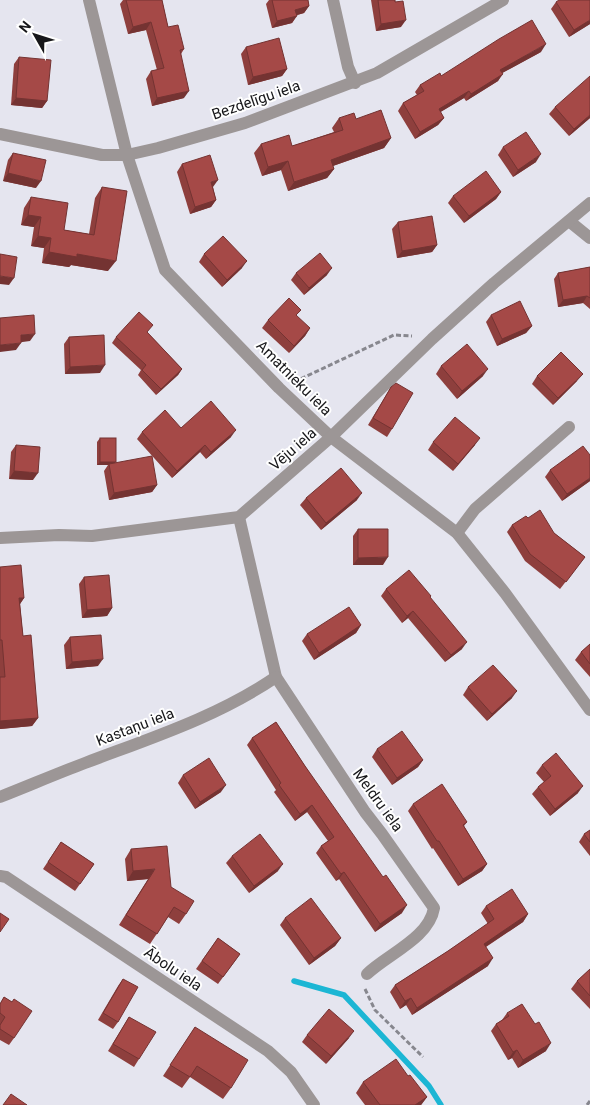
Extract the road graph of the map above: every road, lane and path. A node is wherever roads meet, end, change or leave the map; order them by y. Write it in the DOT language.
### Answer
graph roads {
  1 [pos="89,0"];
  2 [pos="333,0"];
  3 [pos="503,0"];
  4 [pos="355,83"];
  5 [pos="0,134"];
  6 [pos="127,155"];
  7 [pos="590,203"];
  8 [pos="569,221"];
  9 [pos="590,238"];
  10 [pos="432,338"];
  11 [pos="279,388"];
  12 [pos="569,427"];
  13 [pos="331,437"];
  14 [pos="239,517"];
  15 [pos="458,533"];
  16 [pos="0,538"];
  17 [pos="276,677"];
  18 [pos="590,710"];
  19 [pos="0,798"];
  20 [pos="0,876"];
  21 [pos="367,974"];
  22 [pos="423,1057"];
  23 [pos="590,1101"];
  24 [pos="314,1105"];
  25 [pos="587,1105"];
  1 -- 6 [label="street, Amatnieku iela"];
  2 -- 4 [label="street"];
  3 -- 4 [label="street, Bezdelīgu iela"];
  4 -- 6 [label="street, Bezdelīgu iela"];
  5 -- 6 [label="street, Bezdelīgu iela"];
  6 -- 11 [label="street, Amatnieku iela"];
  7 -- 8 [label="street, Vēju iela"];
  8 -- 9 [label="street"];
  8 -- 10 [label="street, Vēju iela"];
  10 -- 11 [label="path"];
  10 -- 13 [label="street, Vēju iela"];
  11 -- 13 [label="street, Amatnieku iela"];
  12 -- 15 [label="street"];
  13 -- 14 [label="street, Vēju iela"];
  13 -- 15 [label="street, Amatnieku iela"];
  14 -- 16 [label="street"];
  14 -- 17 [label="street, Meldru iela"];
  15 -- 18 [label="street, Amatnieku iela"];
  17 -- 19 [label="street, Kastaņu iela"];
  17 -- 21 [label="street, Meldru iela"];
  20 -- 24 [label="street, Ābolu iela"];
  21 -- 22 [label="path"];
  23 -- 25 [label="path"];
}
